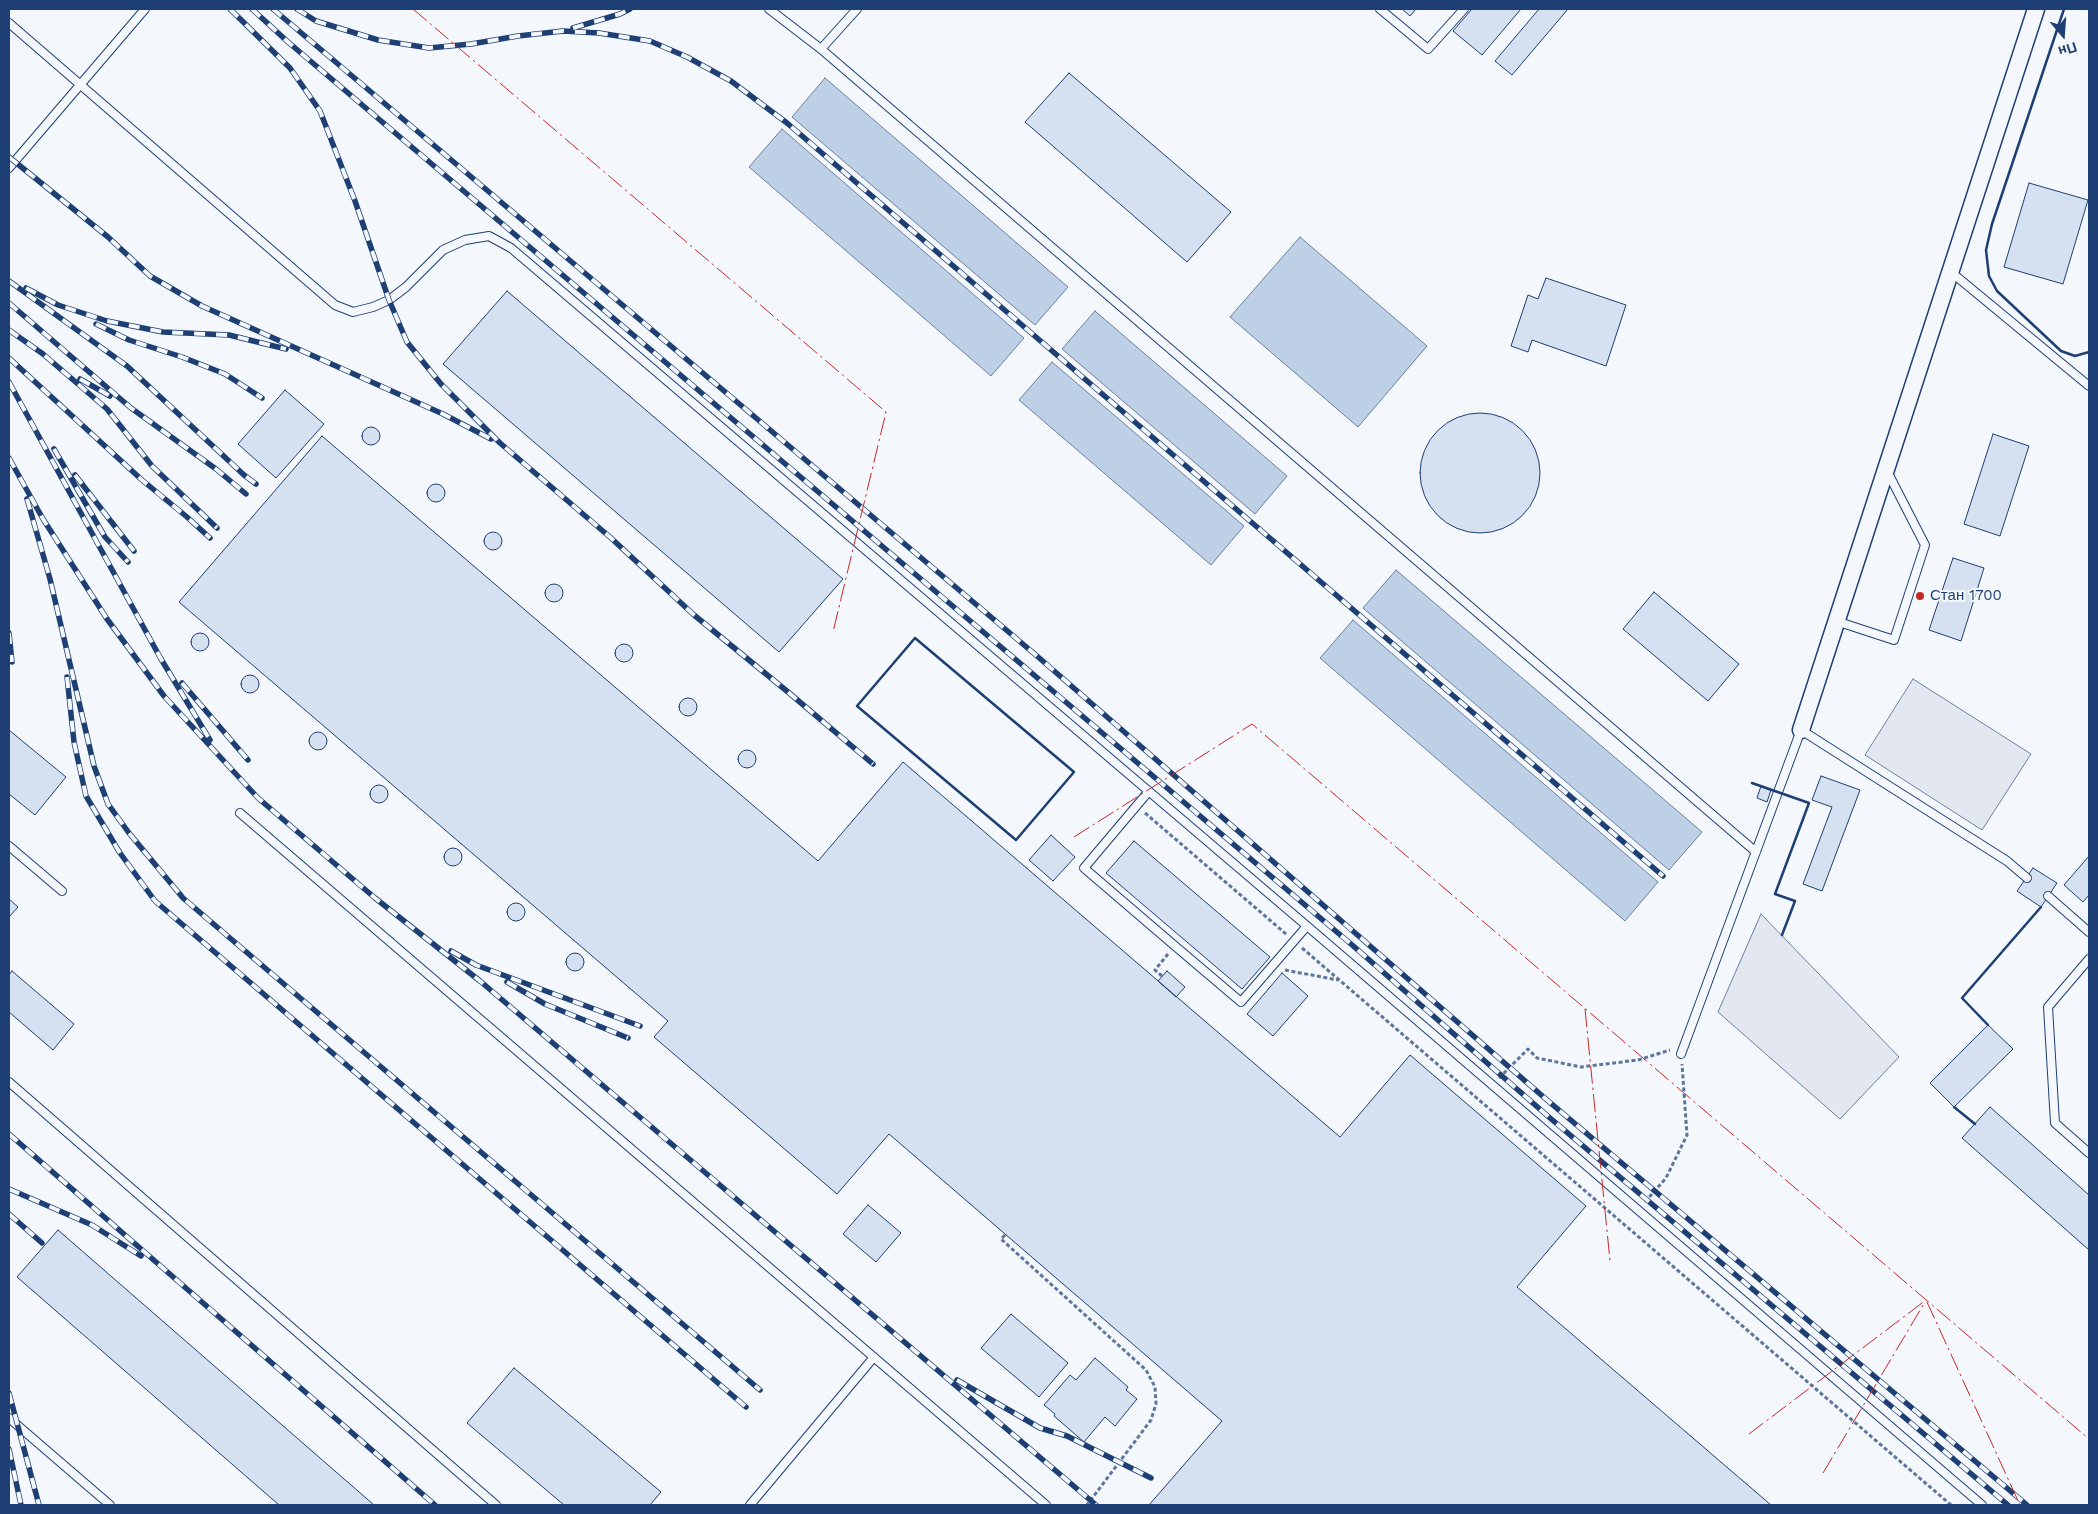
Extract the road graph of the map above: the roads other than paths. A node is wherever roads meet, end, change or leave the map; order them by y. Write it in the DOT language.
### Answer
graph roads {
  1 [pos="145,9"];
  2 [pos="769,9"];
  3 [pos="857,9"];
  4 [pos="1380,9"];
  5 [pos="1464,9"];
  6 [pos="2036,9"];
  7 [pos="9,23"];
  8 [pos="822,49"];
  9 [pos="80,84"];
  10 [pos="9,168"];
  11 [pos="1951,272"];
  12 [pos="2089,386"];
  13 [pos="1886,469"];
  14 [pos="1836,621"];
  15 [pos="1801,730"];
  16 [pos="1149,791"];
  17 [pos="240,813"];
  18 [pos="9,846"];
  19 [pos="1756,852"];
  20 [pos="2027,878"];
  21 [pos="62,891"];
  22 [pos="2048,896"];
  23 [pos="1307,926"];
  24 [pos="2089,932"];
  25 [pos="2089,959"];
  26 [pos="1681,1054"];
  27 [pos="9,1082"];
  28 [pos="2089,1153"];
  29 [pos="874,1357"];
  30 [pos="9,1418"];
  31 [pos="110,1505"];
  32 [pos="496,1505"];
  33 [pos="750,1505"];
  34 [pos="1046,1505"];
  35 [pos="1982,1505"];
  1 -- 9 [label="lane"];
  2 -- 8 [label="lane"];
  3 -- 8 [label="lane"];
  4 -- 5 [label="lane"];
  6 -- 11 [label="street"];
  7 -- 9 [label="lane"];
  8 -- 19 [label="lane"];
  9 -- 10 [label="lane"];
  9 -- 16 [label="lane"];
  11 -- 12 [label="lane"];
  11 -- 13 [label="street"];
  13 -- 14 [label="street"];
  13 -- 14 [label="lane"];
  14 -- 15 [label="street"];
  15 -- 19 [label="lane"];
  15 -- 20 [label="lane"];
  16 -- 23 [label="lane"];
  16 -- 23 [label="lane"];
  17 -- 29 [label="lane"];
  18 -- 21 [label="lane"];
  19 -- 26 [label="lane"];
  22 -- 24 [label="lane"];
  23 -- 35 [label="lane"];
  25 -- 28 [label="lane"];
  27 -- 32 [label="lane"];
  29 -- 33 [label="lane"];
  29 -- 34 [label="lane"];
  30 -- 31 [label="lane"];
}
